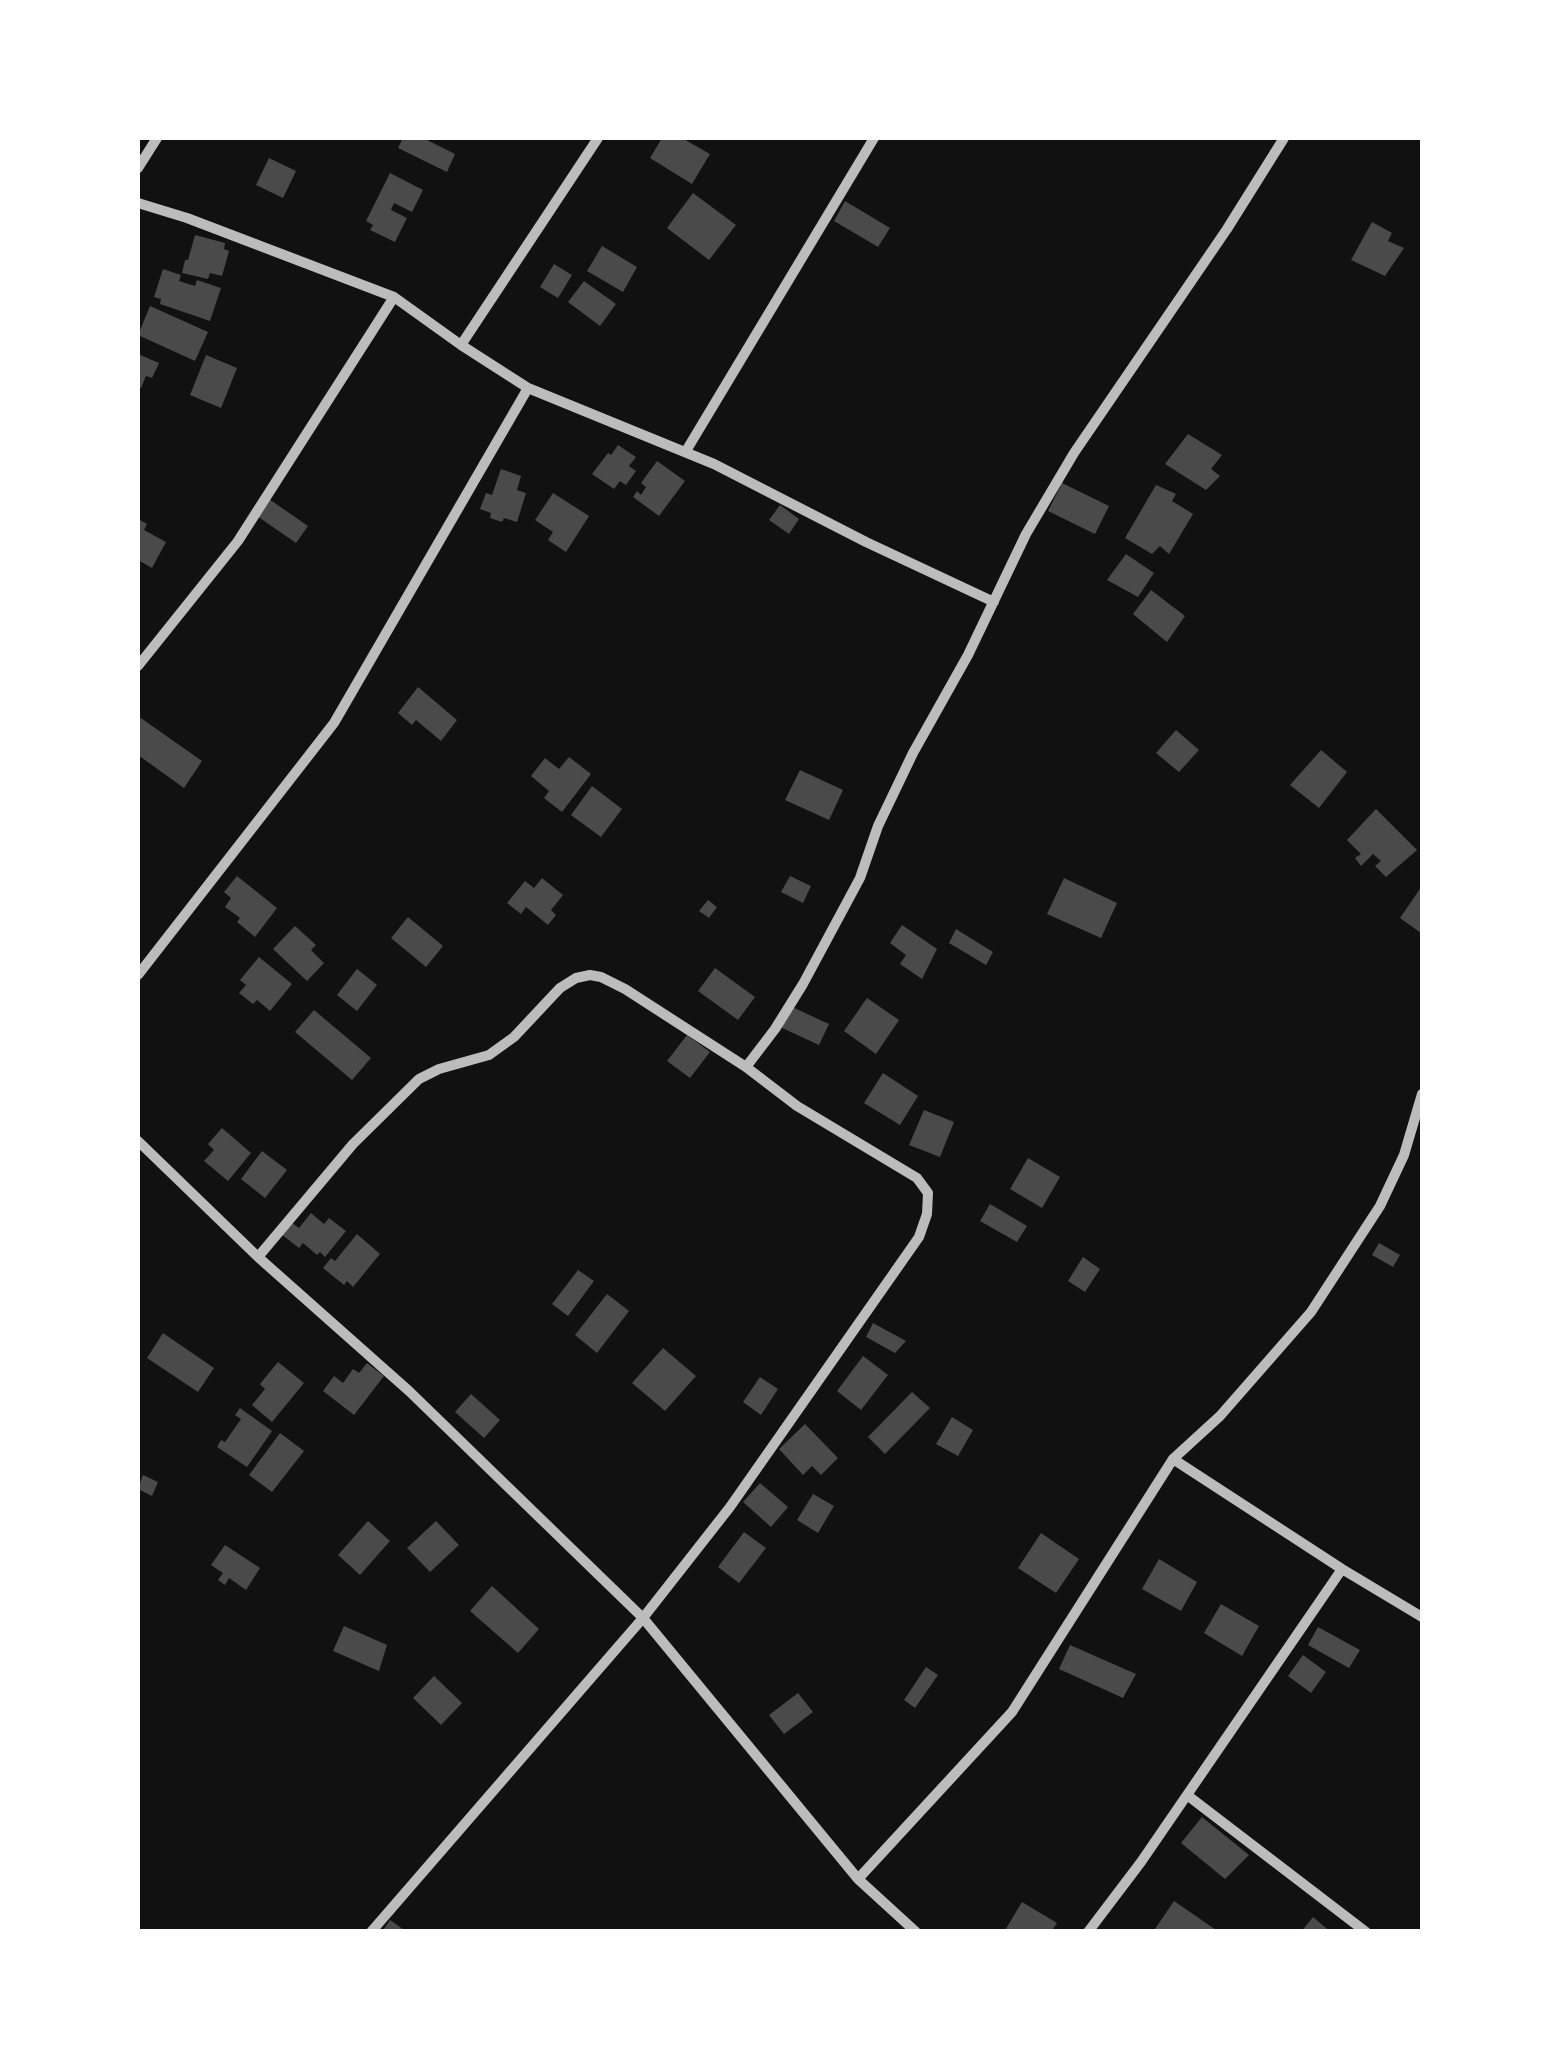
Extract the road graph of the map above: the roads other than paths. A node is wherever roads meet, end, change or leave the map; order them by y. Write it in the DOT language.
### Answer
graph roads {
  1 [pos="156,138"];
  2 [pos="598,138"];
  3 [pos="874,138"];
  4 [pos="1284,138"];
  5 [pos="138,168"];
  6 [pos="138,203"];
  7 [pos="394,297"];
  8 [pos="462,345"];
  9 [pos="528,388"];
  10 [pos="686,452"];
  11 [pos="994,602"];
  12 [pos="138,666"];
  13 [pos="138,975"];
  14 [pos="746,1067"];
  15 [pos="1422,1094"];
  16 [pos="138,1141"];
  17 [pos="258,1257"];
  18 [pos="1174,1459"];
  19 [pos="1342,1569"];
  20 [pos="643,1618"];
  21 [pos="1422,1618"];
  22 [pos="1187,1795"];
  23 [pos="858,1879"];
  24 [pos="371,1932"];
  25 [pos="916,1932"];
  26 [pos="1088,1932"];
  27 [pos="1366,1932"];
  1 -- 5 [label="street"];
  2 -- 8 [label="street"];
  3 -- 10 [label="street"];
  4 -- 11 [label="street"];
  6 -- 7 [label="street"];
  7 -- 8 [label="street"];
  7 -- 12 [label="street"];
  8 -- 9 [label="street"];
  9 -- 10 [label="street"];
  9 -- 13 [label="street"];
  10 -- 11 [label="street"];
  11 -- 14 [label="street"];
  14 -- 17 [label="street"];
  14 -- 20 [label="street"];
  15 -- 18 [label="street"];
  16 -- 17 [label="street"];
  17 -- 20 [label="street"];
  18 -- 19 [label="street"];
  18 -- 23 [label="street"];
  19 -- 21 [label="street"];
  19 -- 22 [label="street"];
  20 -- 23 [label="street"];
  20 -- 24 [label="street"];
  22 -- 26 [label="street"];
  22 -- 27 [label="street"];
  23 -- 25 [label="street"];
}
